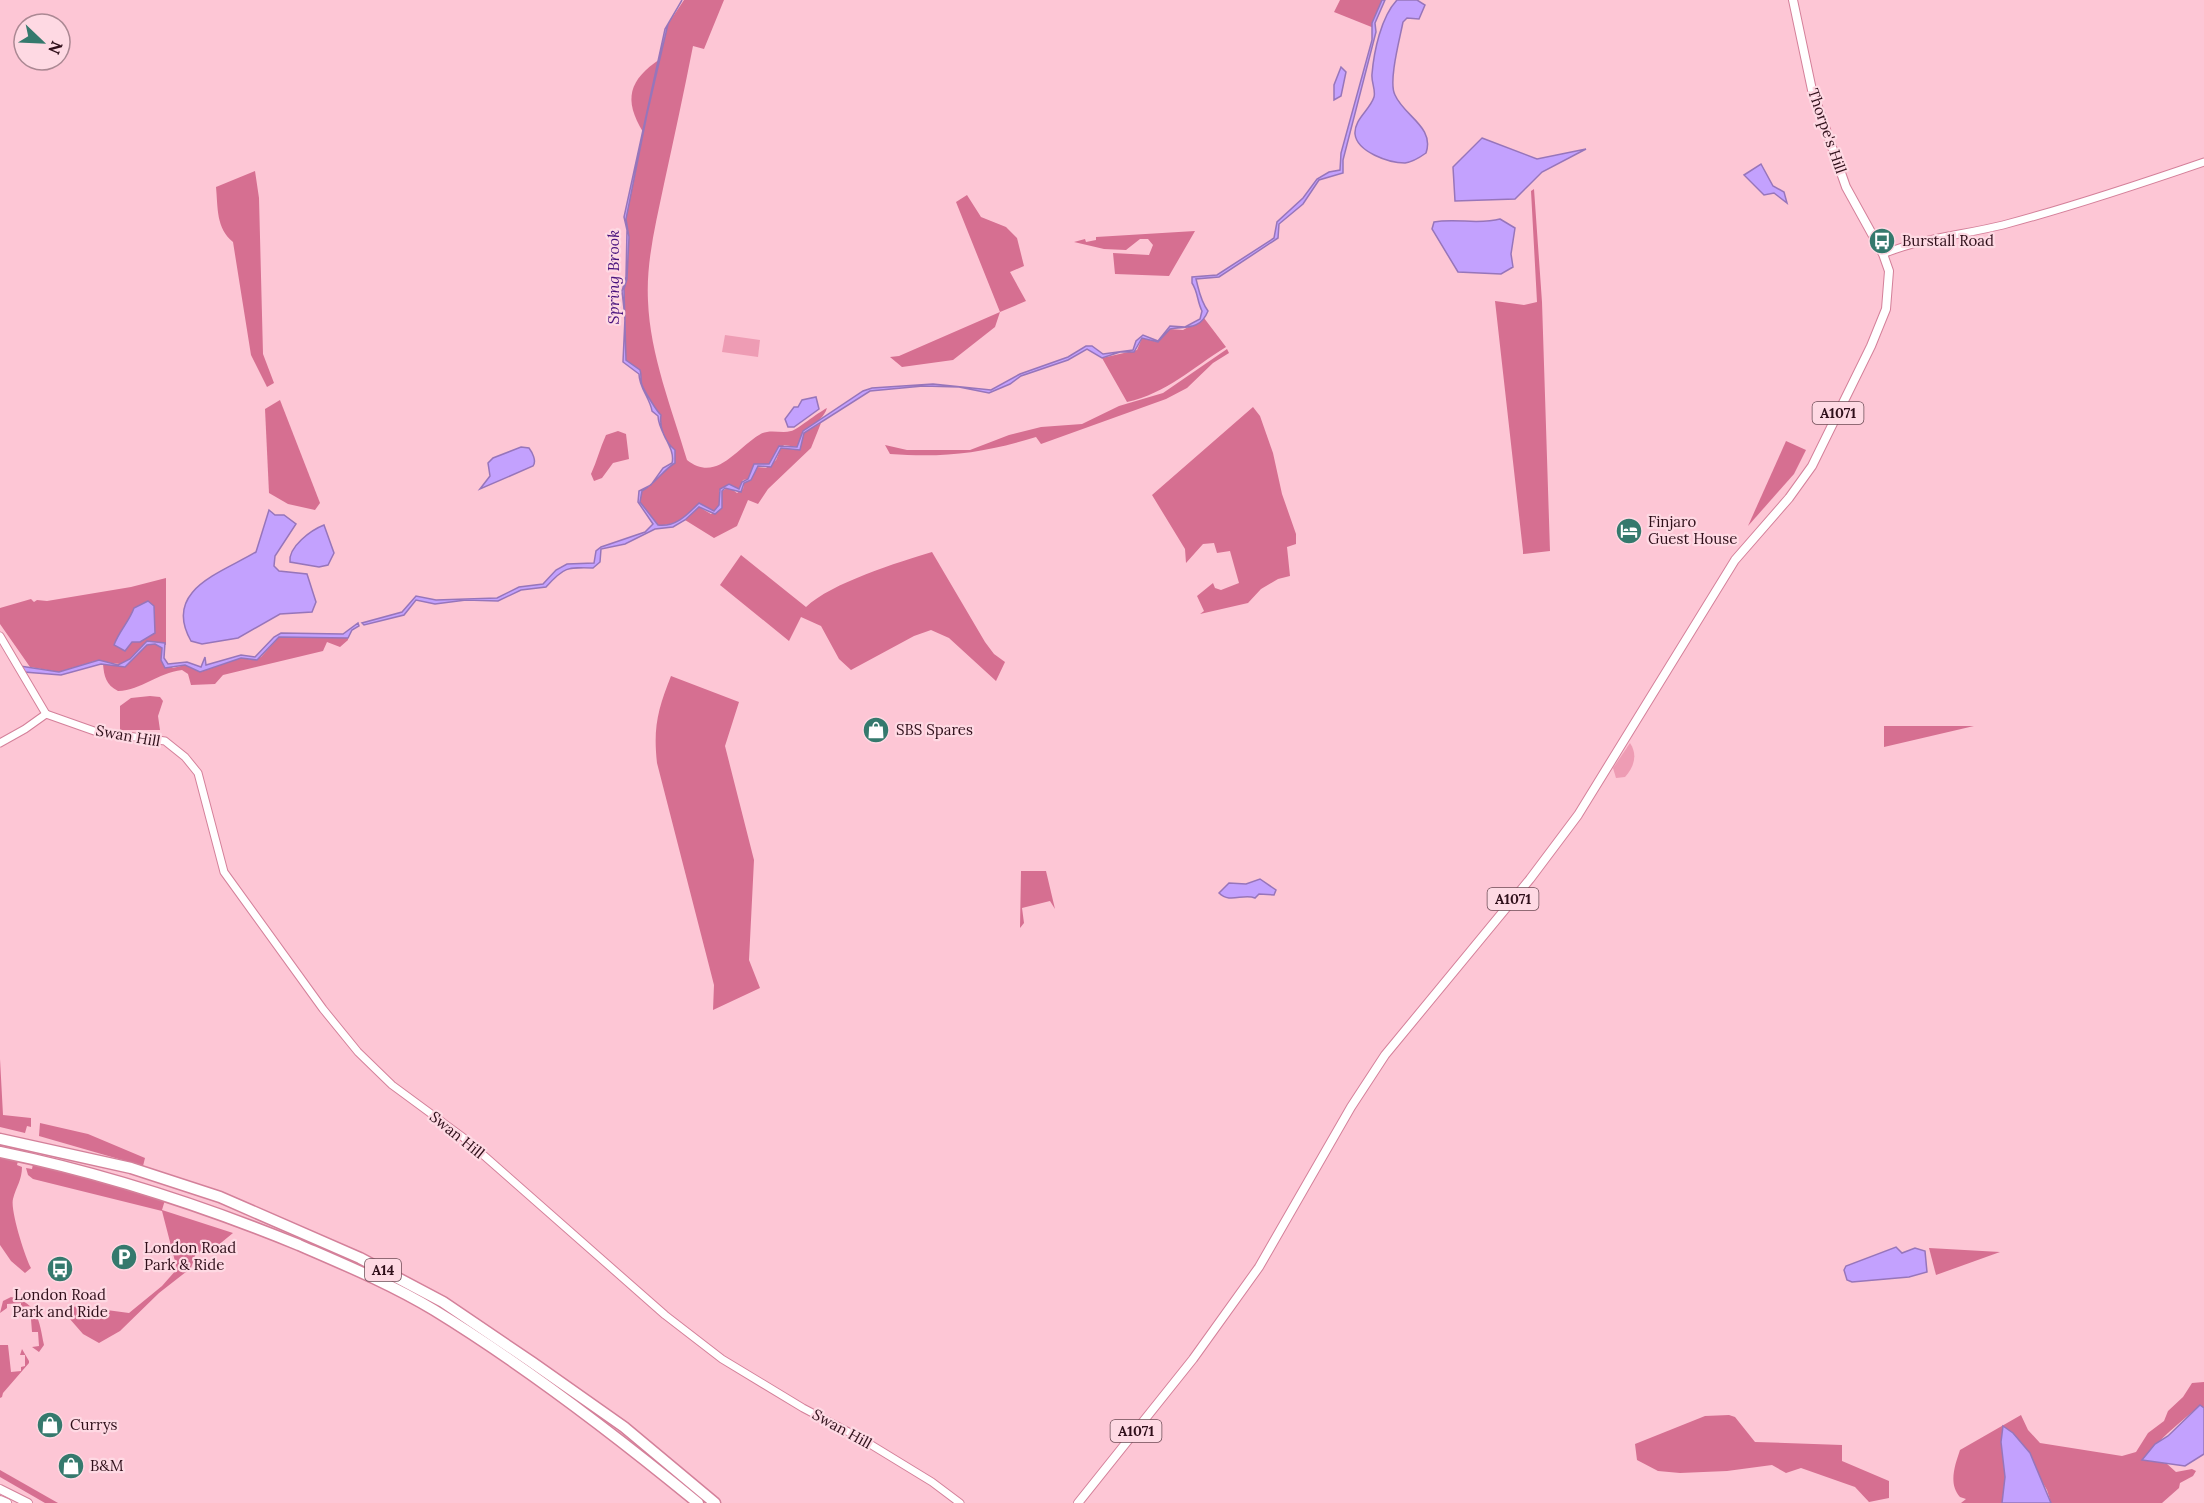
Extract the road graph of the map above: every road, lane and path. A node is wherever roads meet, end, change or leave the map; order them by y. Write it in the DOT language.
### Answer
graph roads {
  1 [pos="1792,0"];
  2 [pos="2204,162"];
  3 [pos="1883,254"];
  4 [pos="0,636"];
  5 [pos="46,714"];
  6 [pos="0,743"];
  7 [pos="0,1138"];
  8 [pos="0,1152"];
  9 [pos="0,1489"];
  10 [pos="0,1500"];
  11 [pos="8,1503"];
  12 [pos="28,1503"];
  13 [pos="698,1503"];
  14 [pos="716,1503"];
  15 [pos="960,1503"];
  16 [pos="1078,1503"];
  1 -- 3 [label="main road, Thorpe's Hill / A1071"];
  2 -- 3 [label="street"];
  3 -- 16 [label="main road, A1071"];
  4 -- 5 [label="street"];
  5 -- 6 [label="street"];
  5 -- 15 [label="street, Swan Hill"];
  7 -- 14 [label="highway, A14"];
  8 -- 13 [label="highway, A14"];
  9 -- 12 [label="main road"];
  10 -- 11 [label="main road"];
}
